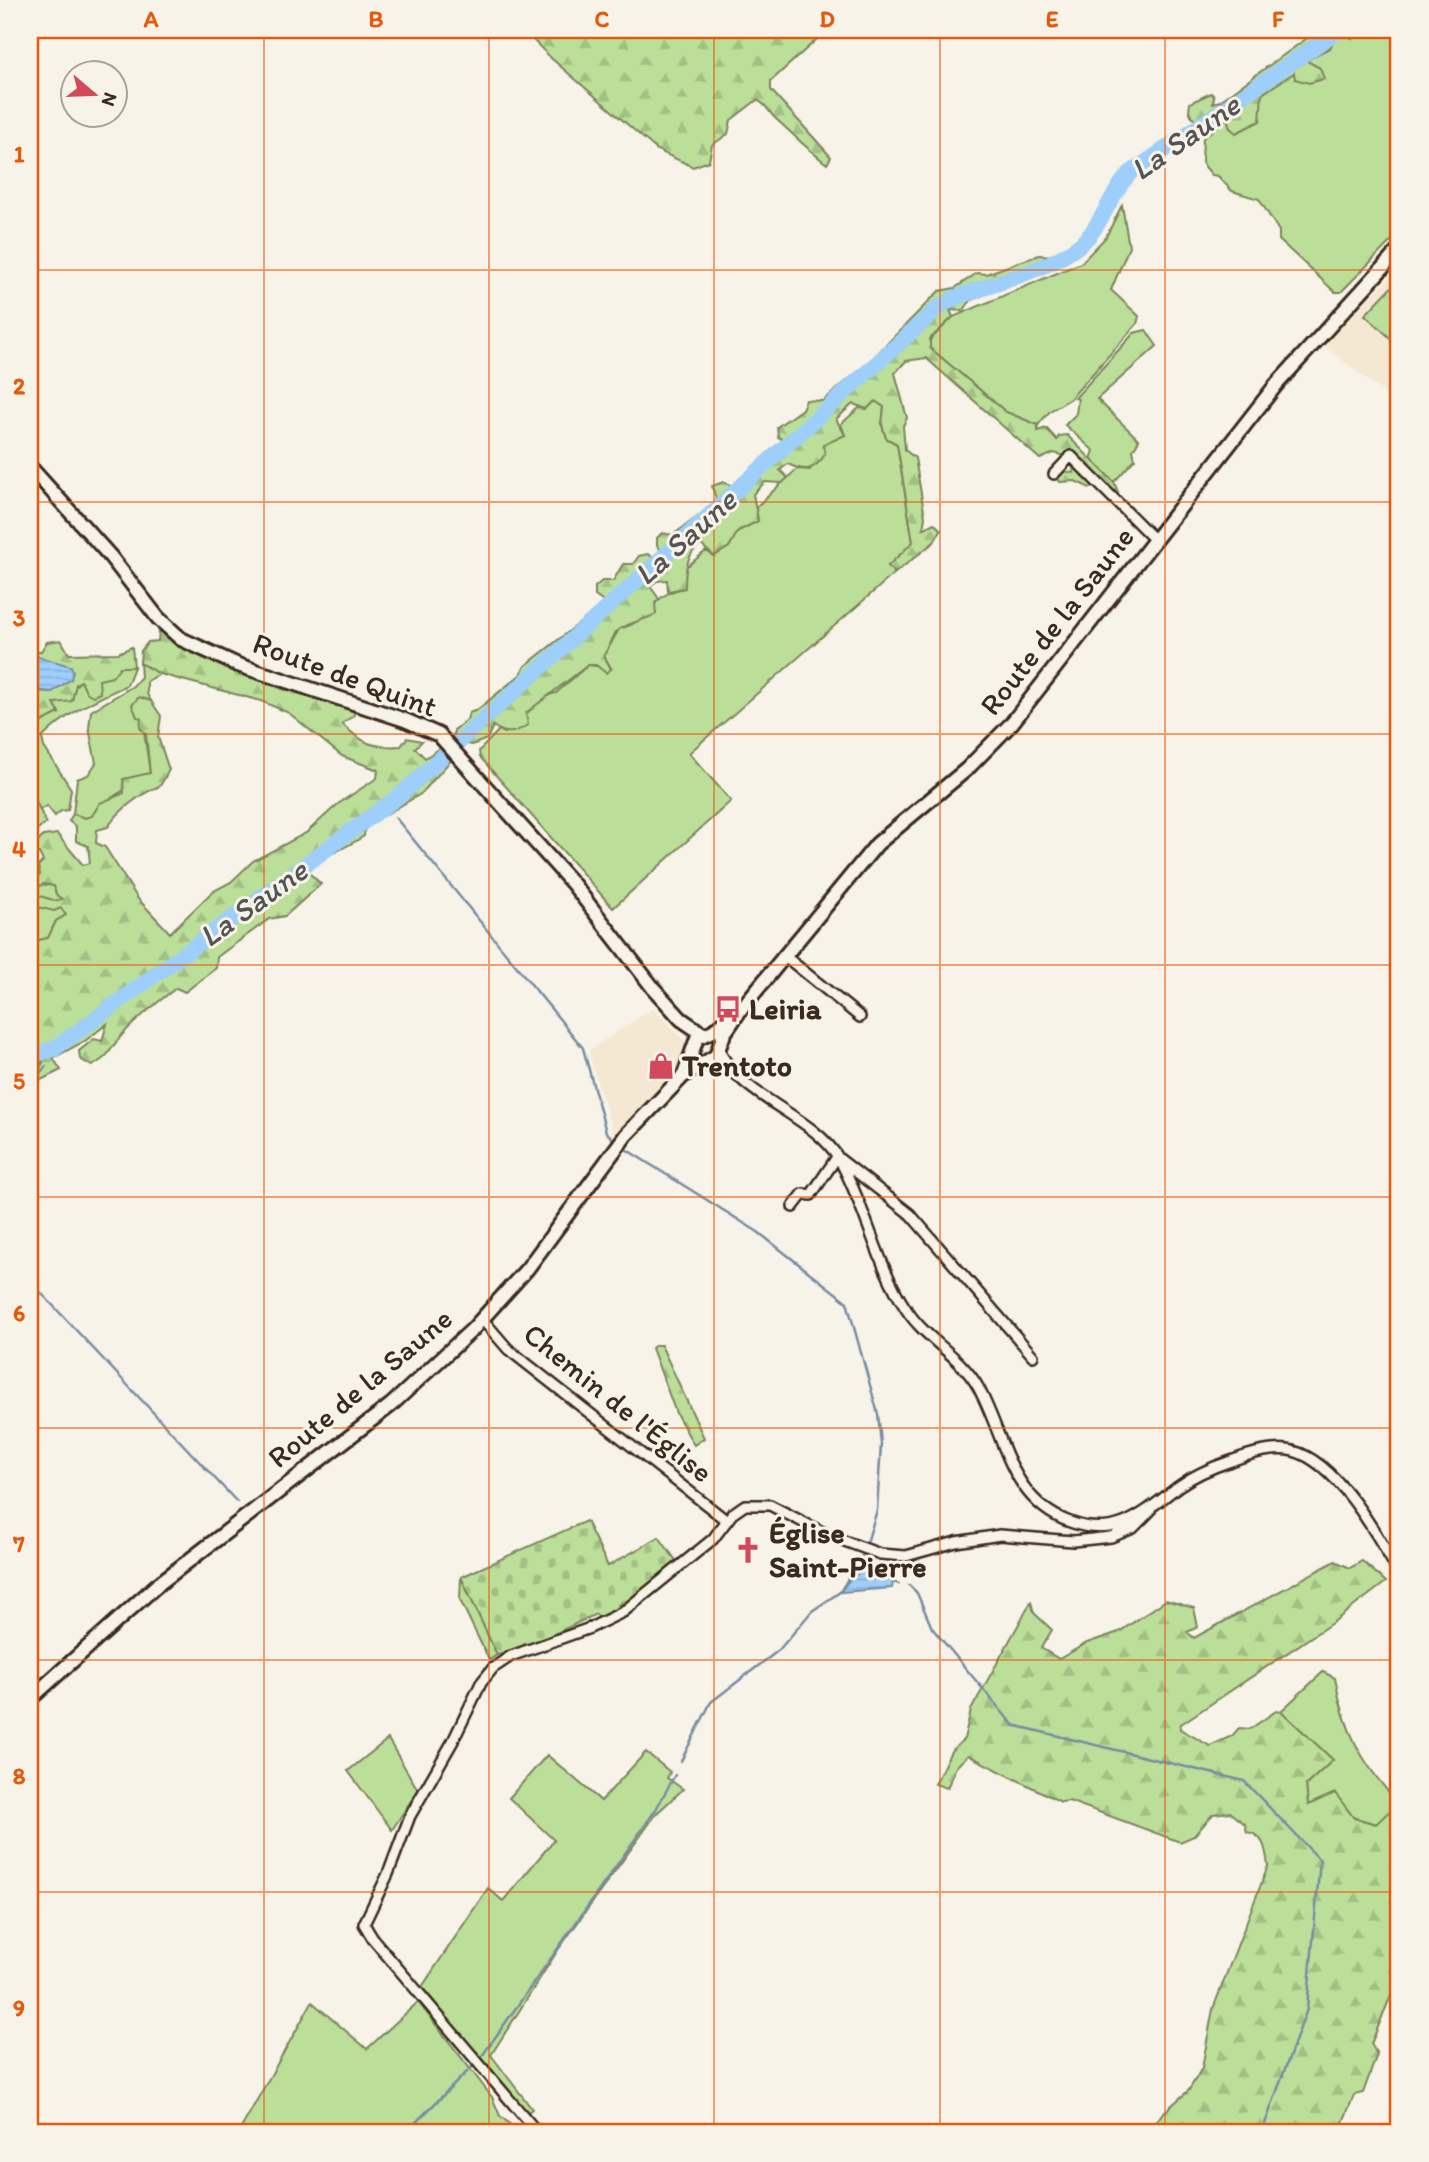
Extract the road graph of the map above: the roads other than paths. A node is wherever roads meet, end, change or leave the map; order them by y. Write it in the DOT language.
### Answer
graph roads {
  1 [pos="1399,250"];
  2 [pos="30,467"];
  3 [pos="1054,474"];
  4 [pos="1155,540"];
  5 [pos="786,957"];
  6 [pos="741,1009"];
  7 [pos="860,1017"];
  8 [pos="681,1019"];
  9 [pos="705,1034"];
  10 [pos="693,1047"];
  11 [pos="719,1048"];
  12 [pos="708,1060"];
  13 [pos="730,1069"];
  14 [pos="683,1076"];
  15 [pos="837,1157"];
  16 [pos="793,1207"];
  17 [pos="483,1320"];
  18 [pos="1032,1356"];
  19 [pos="1150,1511"];
  20 [pos="727,1521"];
  21 [pos="1399,1573"];
  22 [pos="30,1699"];
  23 [pos="537,2132"];
  1 -- 4 [label="street, Route de la Saune"];
  2 -- 8 [label="street, Route de Quint"];
  3 -- 4 [label="street"];
  4 -- 5 [label="street, Route de la Saune"];
  5 -- 6 [label="street, Route de la Saune"];
  5 -- 7 [label="street"];
  6 -- 9 [label="street, Route de la Saune"];
  6 -- 11 [label="street, Route de la Saune"];
  8 -- 9 [label="street, Route de Quint"];
  8 -- 10 [label="street, Route de Quint"];
  9 -- 10 [label="street"];
  9 -- 11 [label="street"];
  10 -- 12 [label="street"];
  10 -- 14 [label="street, Route de la Saune"];
  11 -- 12 [label="street"];
  11 -- 13 [label="street"];
  12 -- 13 [label="street"];
  12 -- 14 [label="street, Route de la Saune"];
  13 -- 15 [label="street"];
  14 -- 17 [label="street, Route de la Saune"];
  15 -- 16 [label="street"];
  15 -- 18 [label="street"];
  15 -- 19 [label="street"];
  17 -- 20 [label="street, Chemin de l'Église"];
  17 -- 22 [label="street, Route de la Saune"];
  19 -- 20 [label="street"];
  19 -- 21 [label="street"];
  20 -- 23 [label="street"];
}
